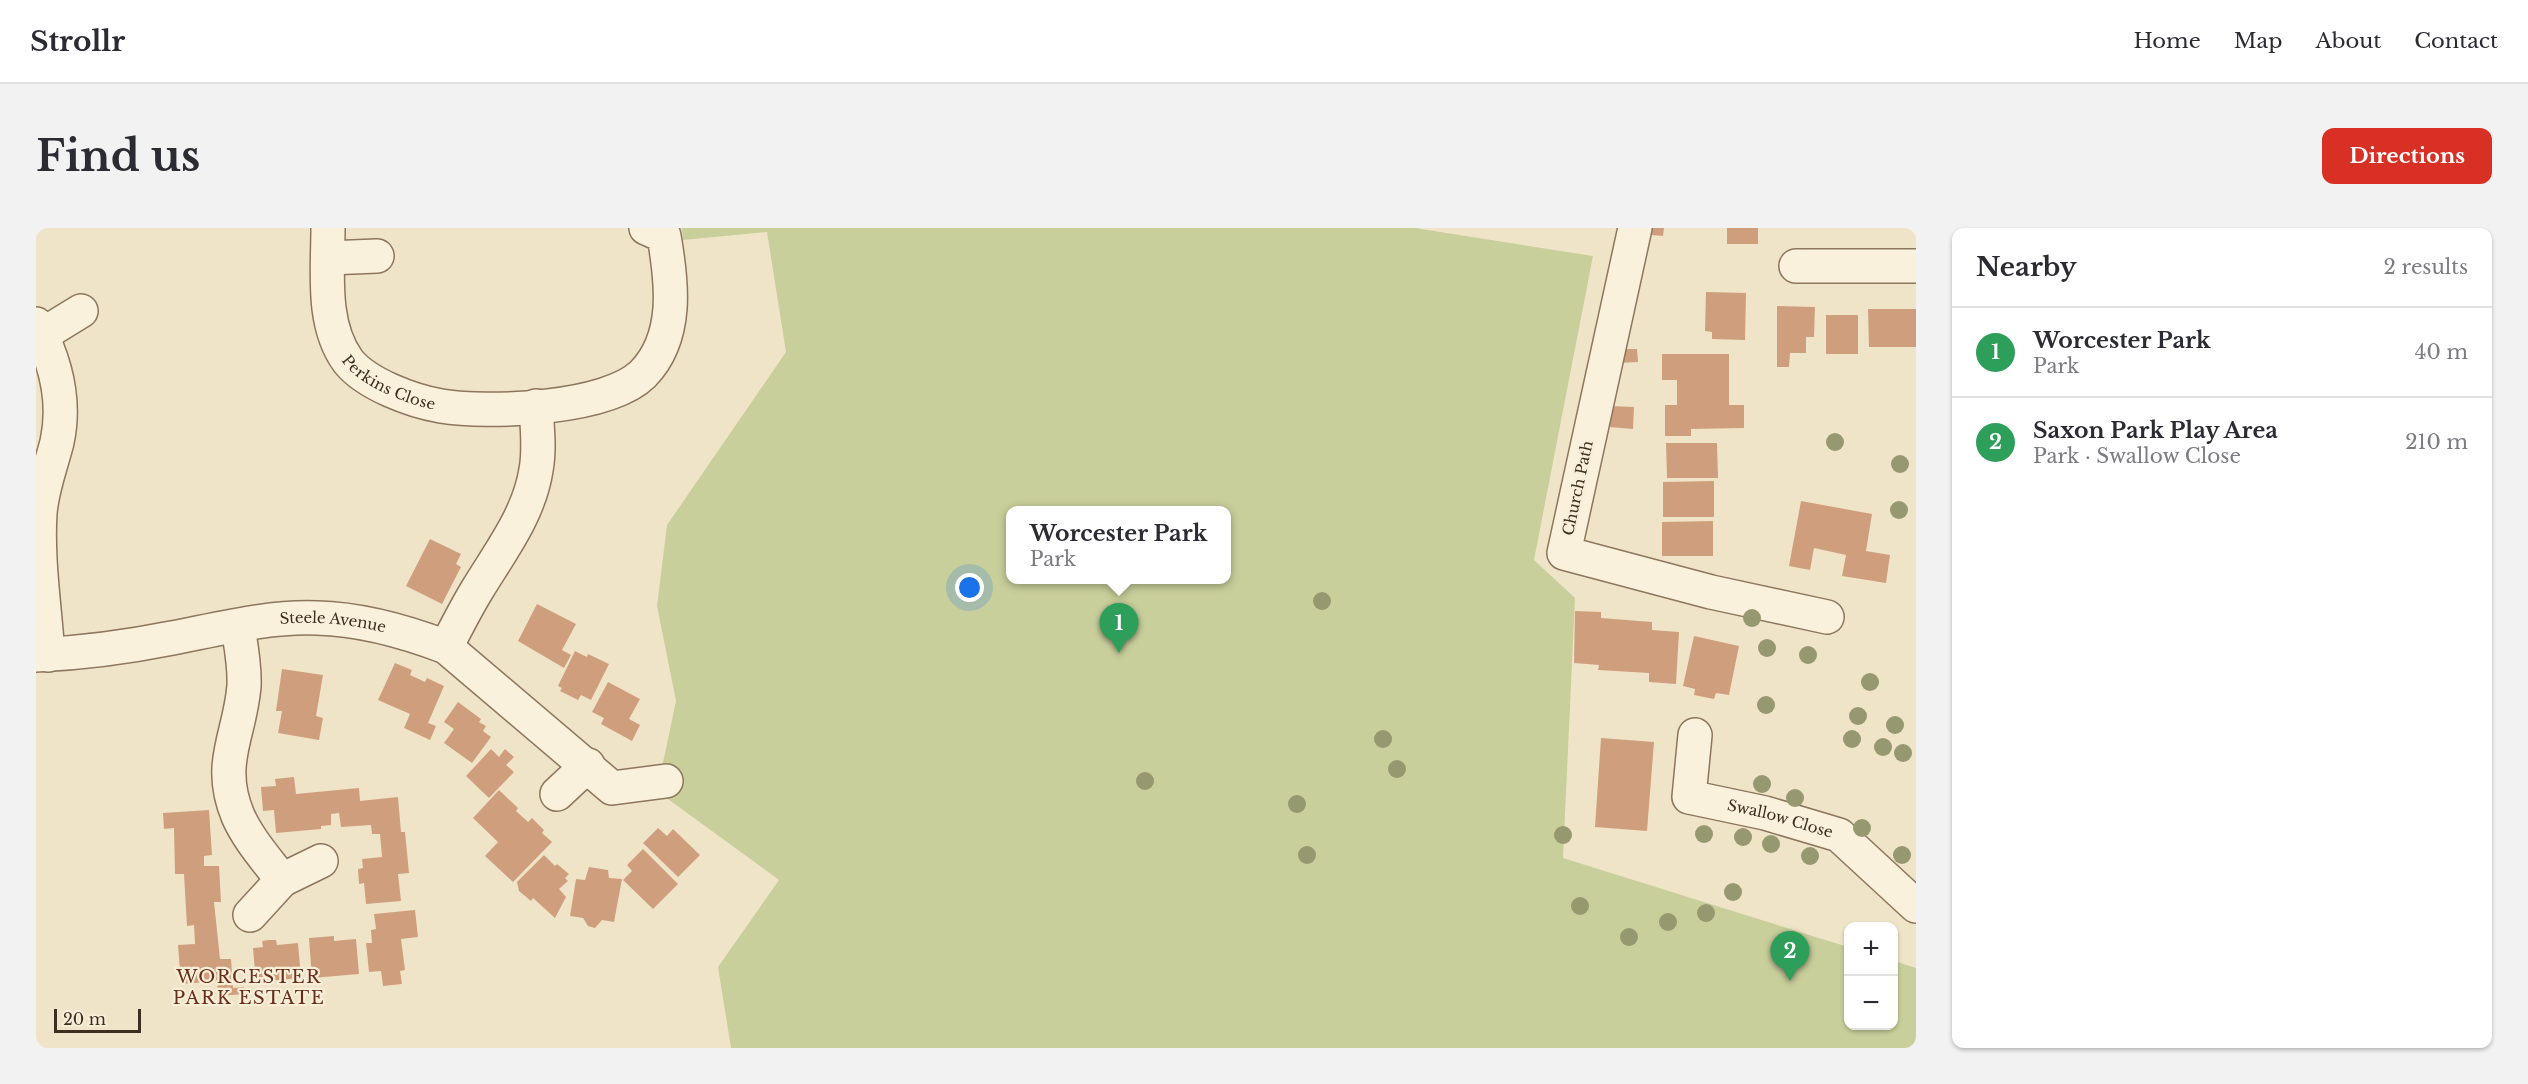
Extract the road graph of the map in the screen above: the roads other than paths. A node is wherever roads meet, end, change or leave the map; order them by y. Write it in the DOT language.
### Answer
graph roads {
  1 [pos="646,228"];
  2 [pos="1635,228"];
  3 [pos="328,243"];
  4 [pos="377,256"];
  5 [pos="1796,266"];
  6 [pos="1916,266"];
  7 [pos="81,311"];
  8 [pos="39,329"];
  9 [pos="536,406"];
  10 [pos="1827,617"];
  11 [pos="238,627"];
  12 [pos="446,646"];
  13 [pos="42,655"];
  14 [pos="1695,735"];
  15 [pos="588,765"];
  16 [pos="666,781"];
  17 [pos="557,794"];
  18 [pos="321,861"];
  19 [pos="282,880"];
  20 [pos="1916,906"];
  21 [pos="250,915"];
  1 -- 9 [label="street, Perkins Close"];
  2 -- 10 [label="street, Church Path"];
  3 -- 4 [label="street, Perkins Close"];
  3 -- 9 [label="street, Perkins Close"];
  5 -- 6 [label="street"];
  7 -- 8 [label="street"];
  8 -- 13 [label="street"];
  9 -- 12 [label="street"];
  11 -- 12 [label="street, Steele Avenue"];
  11 -- 13 [label="street, Steele Avenue"];
  11 -- 19 [label="street"];
  12 -- 15 [label="street, Steele Avenue"];
  14 -- 20 [label="street, Swallow Close"];
  15 -- 16 [label="street, Steele Avenue"];
  15 -- 17 [label="street"];
  18 -- 19 [label="street"];
  19 -- 21 [label="street"];
}
